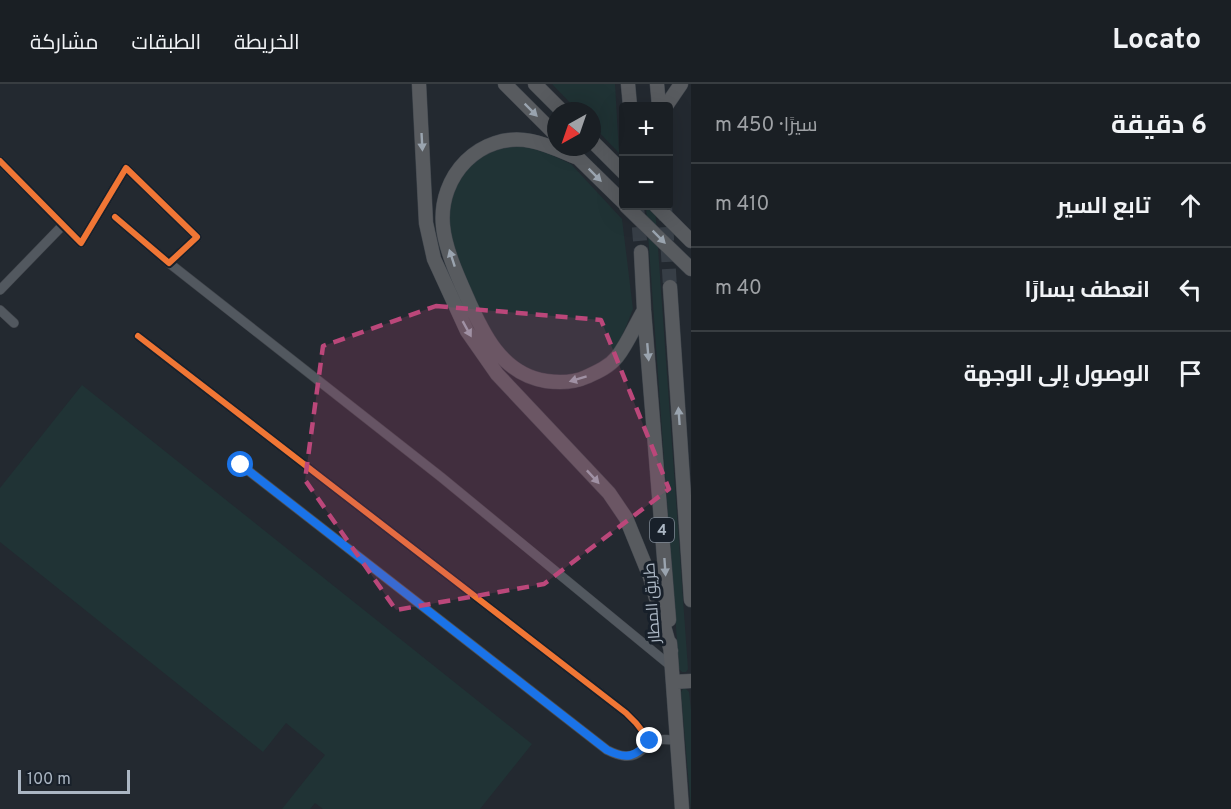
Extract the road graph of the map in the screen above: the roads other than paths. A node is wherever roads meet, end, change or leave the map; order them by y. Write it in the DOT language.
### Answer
graph roads {
  1 [pos="419,84"];
  2 [pos="505,84"];
  3 [pos="535,84"];
  4 [pos="628,84"];
  5 [pos="657,84"];
  6 [pos="681,84"];
  7 [pos="553,102"];
  8 [pos="630,102"];
  9 [pos="659,102"];
  10 [pos="669,102"];
  11 [pos="547,126"];
  12 [pos="601,150"];
  13 [pos="578,158"];
  14 [pos="0,161"];
  15 [pos="619,168"];
  16 [pos="619,198"];
  17 [pos="631,210"];
  18 [pos="660,210"];
  19 [pos="115,217"];
  20 [pos="63,225"];
  21 [pos="691,241"];
  22 [pos="641,252"];
  23 [pos="169,263"];
  24 [pos="691,269"];
  25 [pos="670,287"];
  26 [pos="0,290"];
  27 [pos="0,310"];
  28 [pos="644,310"];
  29 [pos="14,323"];
  30 [pos="138,336"];
  31 [pos="241,465"];
  32 [pos="688,506"];
  33 [pos="691,600"];
  34 [pos="671,651"];
  35 [pos="672,667"];
  36 [pos="691,681"];
  37 [pos="674,682"];
  38 [pos="677,740"];
  39 [pos="650,741"];
  40 [pos="682,809"];
  1 -- 34 [label="highway, one-way"];
  2 -- 11 [label="highway, one-way"];
  3 -- 7 [label="highway"];
  4 -- 8 [label="highway"];
  5 -- 9 [label="highway"];
  6 -- 10 [label="highway"];
  12 -- 15 [label="highway"];
  13 -- 16 [label="highway, one-way"];
  28 -- 13 [label="highway, one-way"];
  14 -- 20 [label="street"];
  17 -- 24 [label="highway, one-way"];
  18 -- 21 [label="highway"];
  19 -- 23 [label="street"];
  20 -- 23 [label="street"];
  20 -- 26 [label="street"];
  22 -- 28 [label="highway, طريق المطار / 4"];
  23 -- 35 [label="street"];
  32 -- 25 [label="highway, 4, one-way"];
  27 -- 29 [label="street"];
  28 -- 34 [label="highway, طريق المطار / 4, one-way"];
  30 -- 39 [label="street"];
  31 -- 39 [label="street"];
  32 -- 33 [label="highway, 4"];
  34 -- 35 [label="highway, طريق المطار / 4"];
  35 -- 37 [label="highway, طريق المطار / 4"];
  36 -- 37 [label="highway"];
  37 -- 38 [label="highway, طريق المطار / 4"];
  38 -- 39 [label="street"];
  38 -- 40 [label="highway, طريق المطار / 4"];
}
